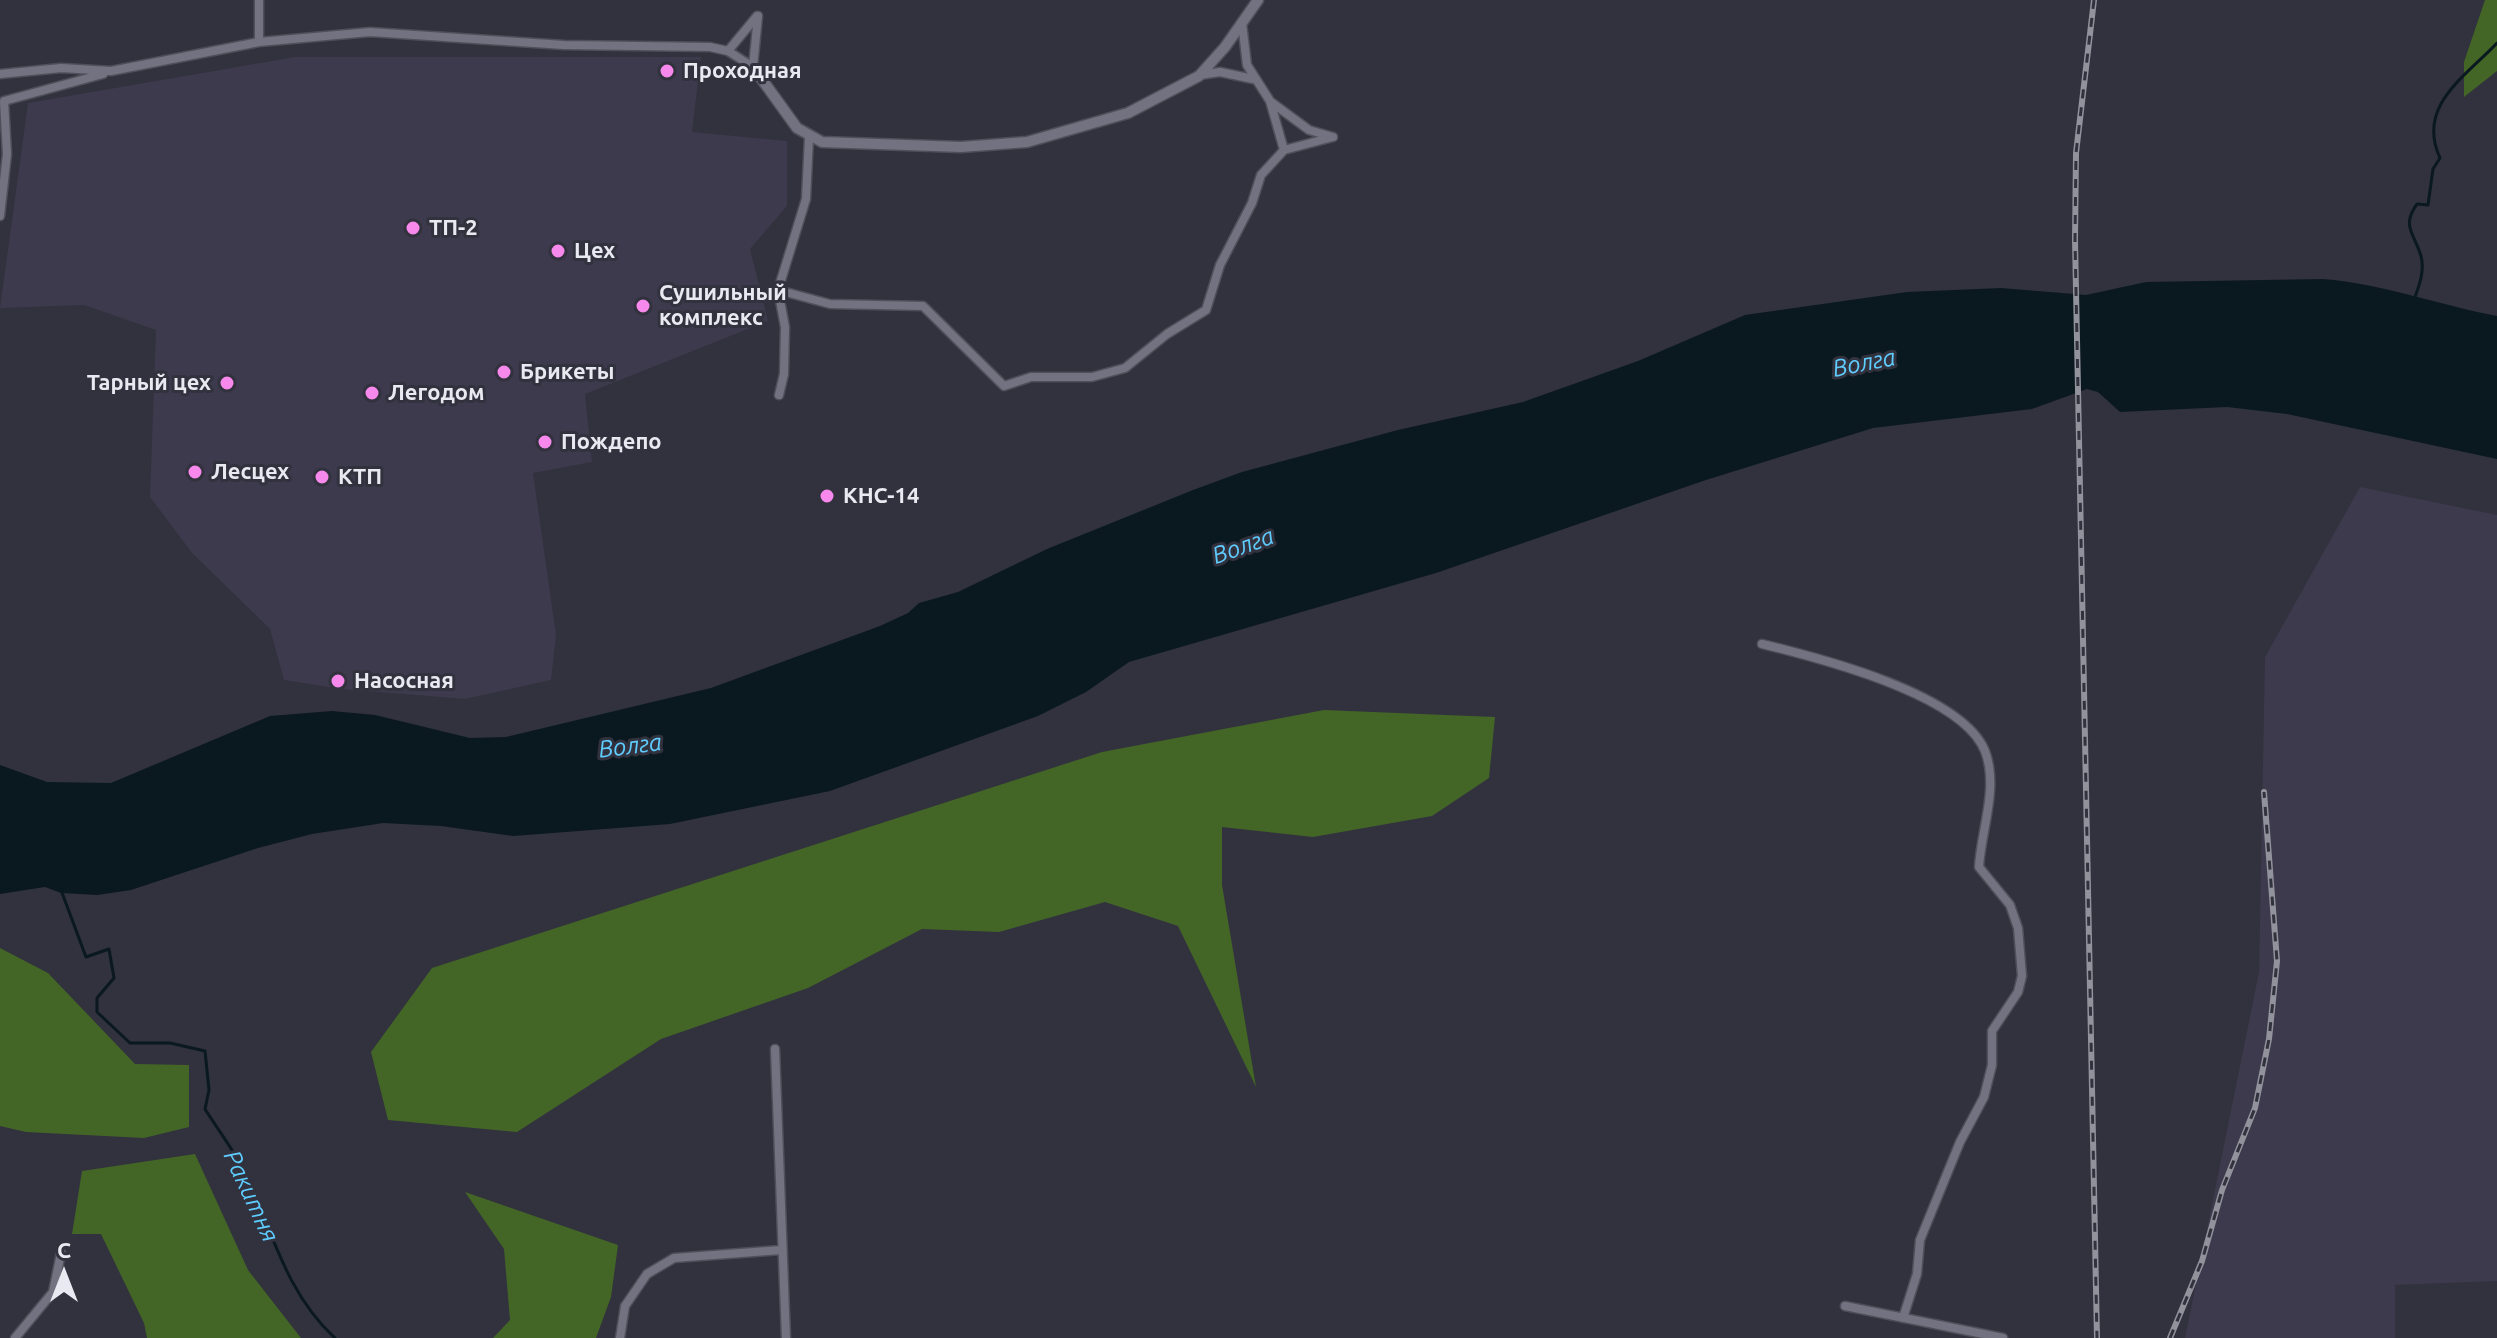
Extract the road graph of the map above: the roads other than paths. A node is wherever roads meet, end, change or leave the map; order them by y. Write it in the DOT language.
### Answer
graph roads {
  1 [pos="259,0"];
  2 [pos="1258,0"];
  3 [pos="1242,23"];
  4 [pos="259,42"];
  5 [pos="728,51"];
  6 [pos="753,67"];
  7 [pos="111,71"];
  8 [pos="0,74"];
  9 [pos="1199,76"];
  10 [pos="1253,79"];
  11 [pos="1270,101"];
  12 [pos="809,137"];
  13 [pos="1284,150"];
  14 [pos="0,216"];
  15 [pos="778,290"];
  16 [pos="779,395"];
  17 [pos="1762,644"];
  18 [pos="775,1049"];
  19 [pos="781,1250"];
  20 [pos="61,1253"];
  21 [pos="1845,1306"];
  22 [pos="1903,1318"];
  23 [pos="15,1338"];
  24 [pos="620,1338"];
  25 [pos="786,1338"];
  26 [pos="2003,1338"];
  1 -- 4 [label="street"];
  2 -- 3 [label="street"];
  3 -- 9 [label="street"];
  3 -- 10 [label="street"];
  4 -- 5 [label="street"];
  4 -- 7 [label="street"];
  5 -- 6 [label="street"];
  5 -- 6 [label="street"];
  6 -- 12 [label="street"];
  7 -- 8 [label="street"];
  7 -- 14 [label="street"];
  9 -- 10 [label="street"];
  9 -- 12 [label="street"];
  10 -- 11 [label="street"];
  11 -- 13 [label="street"];
  11 -- 13 [label="street"];
  12 -- 15 [label="street"];
  13 -- 15 [label="street"];
  15 -- 16 [label="street"];
  17 -- 22 [label="street"];
  18 -- 19 [label="street"];
  19 -- 24 [label="street"];
  19 -- 25 [label="street"];
  20 -- 23 [label="street"];
  21 -- 22 [label="street"];
  22 -- 26 [label="street"];
}
